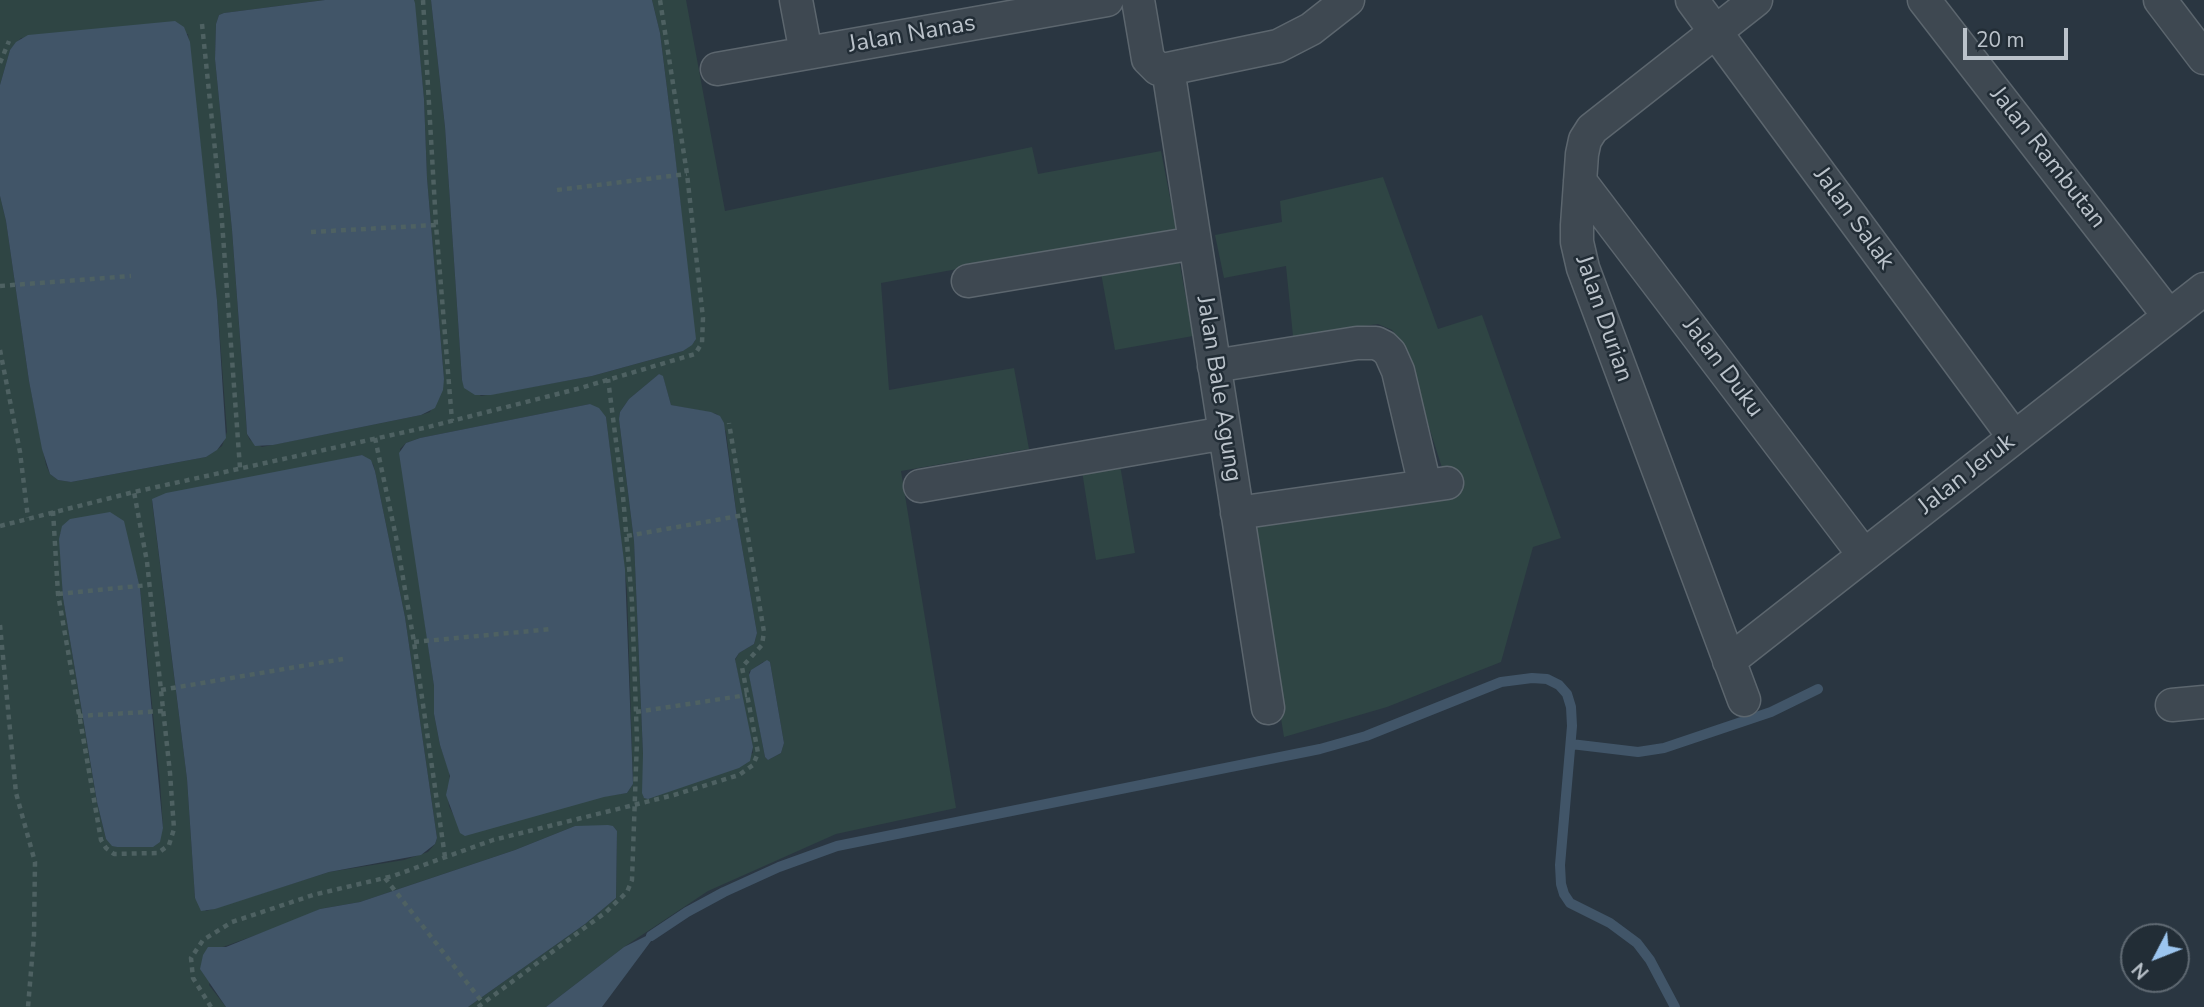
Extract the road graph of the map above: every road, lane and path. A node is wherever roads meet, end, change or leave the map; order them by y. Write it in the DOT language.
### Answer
graph roads {
  1 [pos="423,0"];
  2 [pos="660,0"];
  3 [pos="796,0"];
  4 [pos="1107,0"];
  5 [pos="1138,0"];
  6 [pos="1692,0"];
  7 [pos="1756,0"];
  8 [pos="1924,0"];
  9 [pos="2160,0"];
  10 [pos="1337,4"];
  11 [pos="202,24"];
  12 [pos="1715,31"];
  13 [pos="9,41"];
  14 [pos="806,53"];
  15 [pos="2204,58"];
  16 [pos="0,63"];
  17 [pos="717,69"];
  18 [pos="1168,69"];
  19 [pos="687,174"];
  20 [pos="1580,181"];
  21 [pos="557,190"];
  22 [pos="436,225"];
  23 [pos="311,232"];
  24 [pos="1195,243"];
  25 [pos="131,276"];
  26 [pos="968,281"];
  27 [pos="0,286"];
  28 [pos="2204,289"];
  29 [pos="2169,316"];
  30 [pos="0,350"];
  31 [pos="1214,366"];
  32 [pos="608,379"];
  33 [pos="452,421"];
  34 [pos="729,423"];
  35 [pos="1225,433"];
  36 [pos="2014,437"];
  37 [pos="376,438"];
  38 [pos="240,468"];
  39 [pos="920,486"];
  40 [pos="134,492"];
  41 [pos="53,511"];
  42 [pos="1237,513"];
  43 [pos="744,515"];
  44 [pos="29,518"];
  45 [pos="0,526"];
  46 [pos="627,536"];
  47 [pos="1864,555"];
  48 [pos="149,585"];
  49 [pos="58,594"];
  50 [pos="0,625"];
  51 [pos="552,629"];
  52 [pos="414,642"];
  53 [pos="343,659"];
  54 [pos="1729,661"];
  55 [pos="161,690"];
  56 [pos="747,695"];
  57 [pos="1744,700"];
  58 [pos="2204,702"];
  59 [pos="2172,705"];
  60 [pos="1268,708"];
  61 [pos="163,711"];
  62 [pos="636,712"];
  63 [pos="78,716"];
  64 [pos="634,805"];
  65 [pos="445,857"];
  66 [pos="385,878"];
  67 [pos="480,1005"];
  68 [pos="28,1007"];
  69 [pos="211,1007"];
  1 -- 22 [label="path"];
  2 -- 19 [label="path"];
  3 -- 14 [label="street"];
  4 -- 14 [label="street, Jalan Nanas"];
  5 -- 18 [label="street"];
  6 -- 12 [label="street, Jalan Salak"];
  7 -- 12 [label="street, Jalan Durian"];
  8 -- 29 [label="street, Jalan Rambutan"];
  9 -- 15 [label="street"];
  10 -- 18 [label="street"];
  11 -- 38 [label="path"];
  12 -- 20 [label="street, Jalan Durian"];
  12 -- 36 [label="street, Jalan Salak"];
  13 -- 16 [label="path"];
  14 -- 17 [label="street, Jalan Nanas"];
  18 -- 24 [label="street, Jalan Bale Agung"];
  19 -- 21 [label="path"];
  19 -- 32 [label="path"];
  20 -- 47 [label="street, Jalan Duku"];
  20 -- 54 [label="street, Jalan Durian"];
  22 -- 23 [label="path"];
  22 -- 33 [label="path"];
  24 -- 26 [label="street"];
  24 -- 31 [label="street, Jalan Bale Agung"];
  25 -- 27 [label="path"];
  28 -- 29 [label="street, Jalan Jeruk"];
  29 -- 36 [label="street, Jalan Jeruk"];
  30 -- 44 [label="path"];
  31 -- 35 [label="street, Jalan Bale Agung"];
  31 -- 42 [label="street"];
  32 -- 33 [label="path"];
  32 -- 46 [label="path"];
  33 -- 37 [label="path"];
  34 -- 43 [label="path"];
  35 -- 39 [label="street"];
  35 -- 42 [label="street, Jalan Bale Agung"];
  36 -- 47 [label="street, Jalan Jeruk"];
  37 -- 38 [label="path"];
  37 -- 52 [label="path"];
  38 -- 40 [label="path"];
  40 -- 41 [label="path"];
  40 -- 48 [label="path"];
  41 -- 44 [label="path"];
  41 -- 49 [label="path"];
  42 -- 60 [label="street, Jalan Bale Agung"];
  43 -- 46 [label="path"];
  43 -- 56 [label="path"];
  44 -- 45 [label="path"];
  46 -- 62 [label="path"];
  47 -- 54 [label="street, Jalan Jeruk"];
  48 -- 49 [label="path"];
  48 -- 55 [label="path"];
  49 -- 63 [label="path"];
  50 -- 68 [label="path"];
  51 -- 52 [label="path"];
  52 -- 65 [label="path"];
  53 -- 55 [label="path"];
  54 -- 57 [label="street, Jalan Durian"];
  55 -- 61 [label="path"];
  56 -- 62 [label="path"];
  56 -- 64 [label="path"];
  58 -- 59 [label="street"];
  61 -- 63 [label="path"];
  61 -- 63 [label="path"];
  62 -- 64 [label="path"];
  64 -- 65 [label="path"];
  64 -- 67 [label="path"];
  65 -- 66 [label="path"];
  66 -- 67 [label="path"];
  66 -- 69 [label="path"];
}
